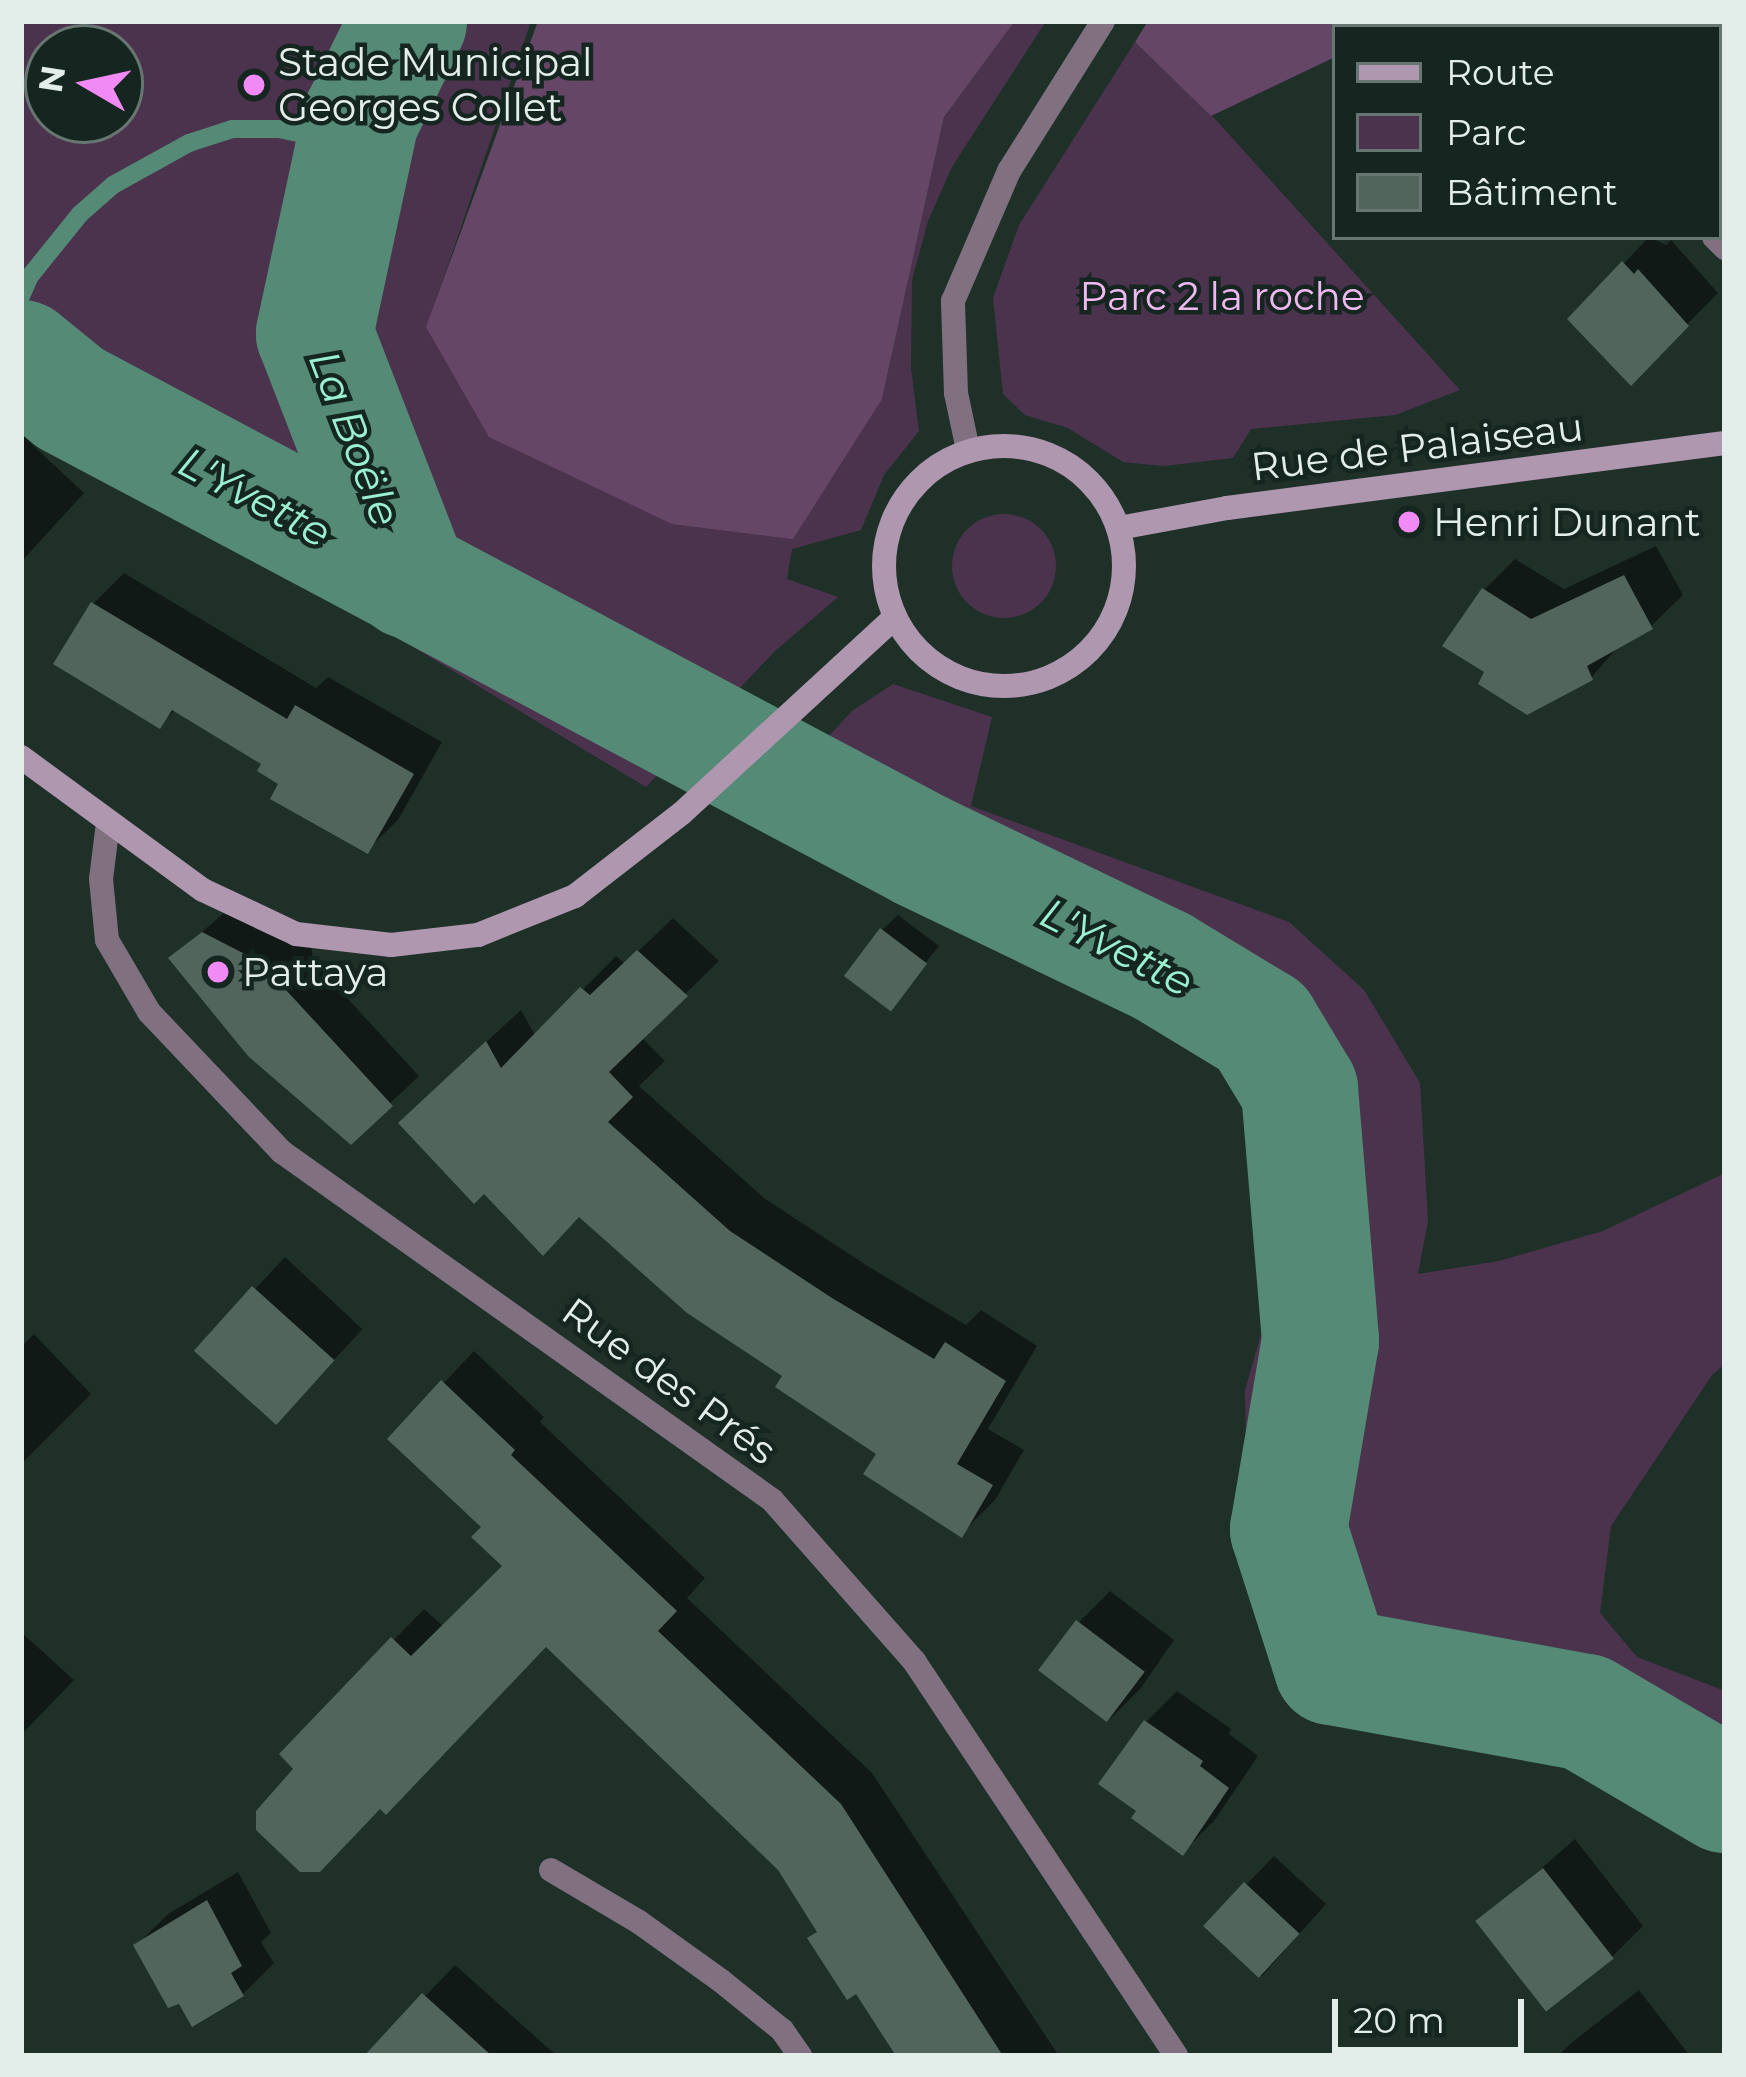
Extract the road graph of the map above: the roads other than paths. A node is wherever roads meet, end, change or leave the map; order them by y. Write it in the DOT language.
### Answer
graph roads {
  1 [pos="1103,21"];
  2 [pos="1725,443"];
  3 [pos="968,450"];
  4 [pos="1119,529"];
  5 [pos="895,617"];
  6 [pos="21,757"];
  7 [pos="108,823"];
  8 [pos="551,1870"];
  9 [pos="800,2056"];
  10 [pos="1176,2056"];
  1 -- 3 [label="street"];
  2 -- 4 [label="street, Rue de Palaiseau"];
  3 -- 4 [label="street"];
  3 -- 5 [label="street"];
  4 -- 5 [label="street"];
  5 -- 7 [label="street"];
  6 -- 7 [label="street"];
  7 -- 10 [label="street, Rue des Prés"];
  8 -- 9 [label="street"];
}
